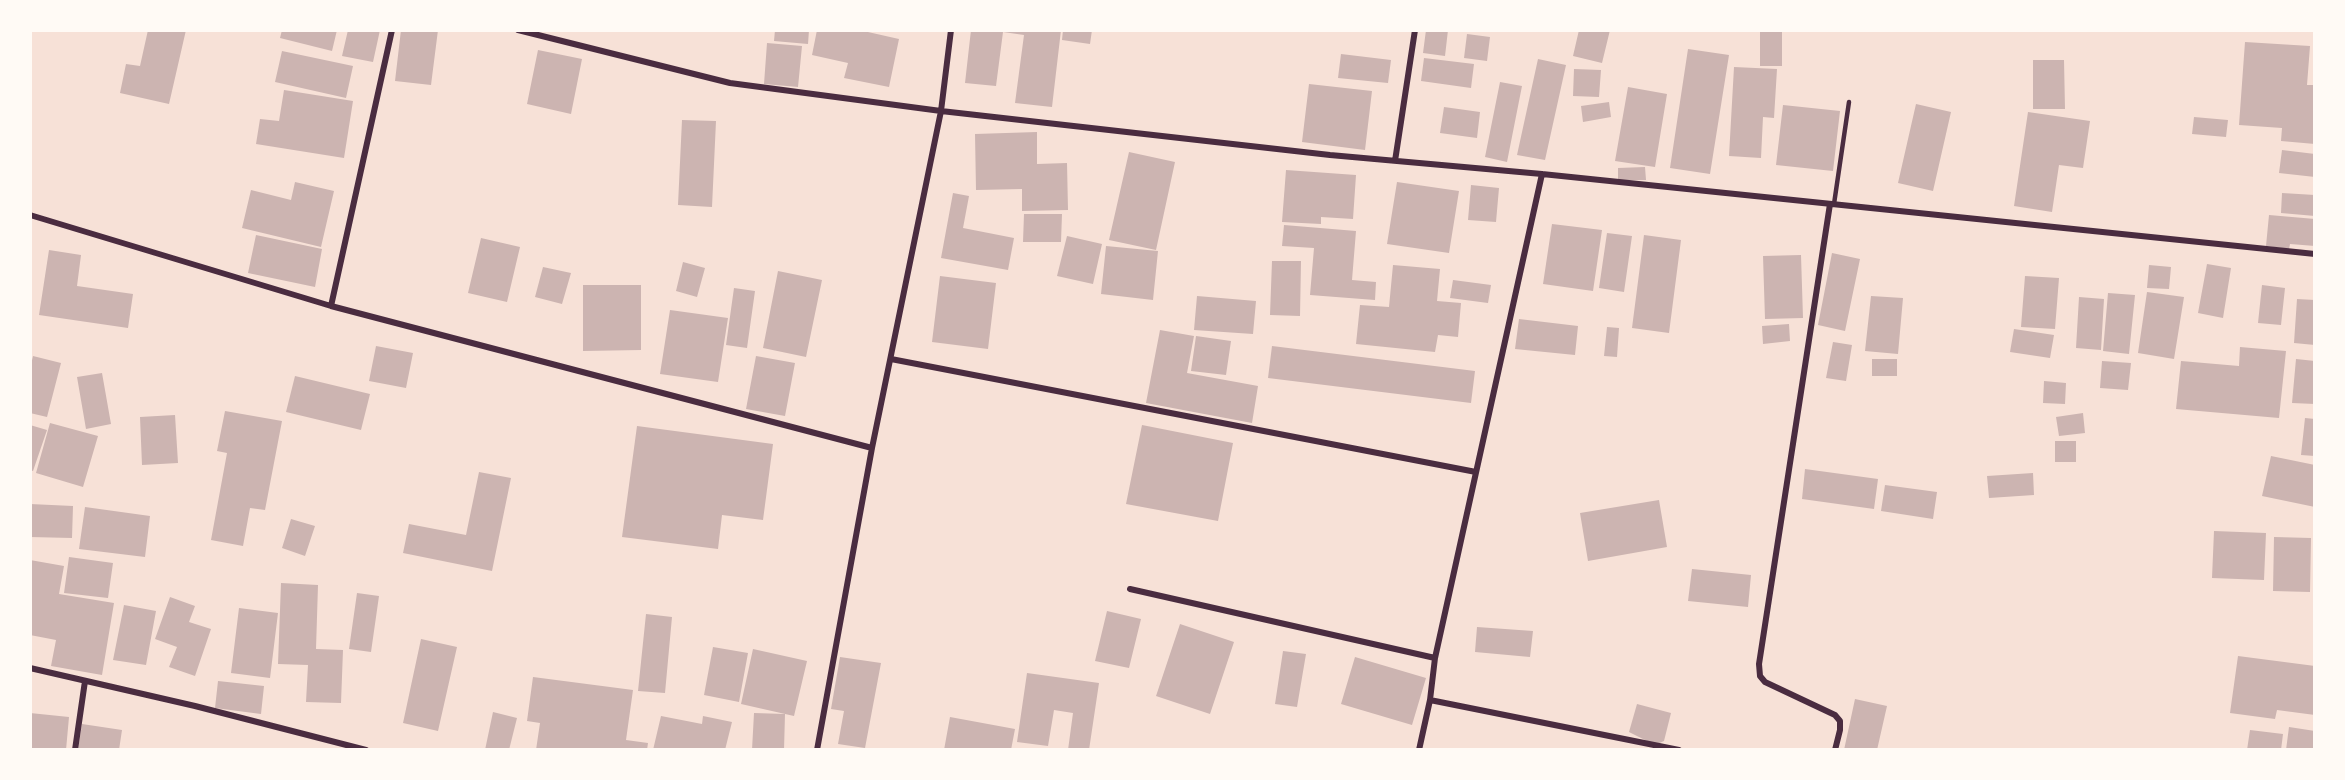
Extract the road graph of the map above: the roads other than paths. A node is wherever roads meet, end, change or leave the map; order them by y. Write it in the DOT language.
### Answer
graph roads {
  1 [pos="392,30"];
  2 [pos="518,30"];
  3 [pos="951,30"];
  4 [pos="1415,30"];
  5 [pos="1849,102"];
  6 [pos="941,111"];
  7 [pos="1395,161"];
  8 [pos="1542,174"];
  9 [pos="1832,204"];
  10 [pos="30,215"];
  11 [pos="2315,254"];
  12 [pos="331,306"];
  13 [pos="891,358"];
  14 [pos="872,448"];
  15 [pos="1476,472"];
  16 [pos="1130,589"];
  17 [pos="1435,658"];
  18 [pos="30,668"];
  19 [pos="86,681"];
  20 [pos="1430,700"];
  21 [pos="1654,748"];
  22 [pos="75,750"];
  23 [pos="366,750"];
  24 [pos="817,750"];
  25 [pos="1419,750"];
  26 [pos="1679,750"];
  27 [pos="1835,750"];
  1 -- 12 [label="street"];
  2 -- 6 [label="street"];
  3 -- 6 [label="street"];
  4 -- 7 [label="street"];
  5 -- 9 [label="lane"];
  6 -- 7 [label="street"];
  6 -- 13 [label="street"];
  7 -- 8 [label="street"];
  8 -- 9 [label="street"];
  8 -- 15 [label="street"];
  9 -- 11 [label="street"];
  9 -- 27 [label="street"];
  10 -- 12 [label="street"];
  12 -- 14 [label="street"];
  13 -- 14 [label="street"];
  13 -- 15 [label="street"];
  14 -- 24 [label="street"];
  15 -- 17 [label="street"];
  16 -- 17 [label="street"];
  17 -- 20 [label="street"];
  18 -- 19 [label="street"];
  19 -- 22 [label="street"];
  19 -- 23 [label="street"];
  20 -- 21 [label="street"];
  20 -- 25 [label="street"];
  21 -- 26 [label="street"];
}
